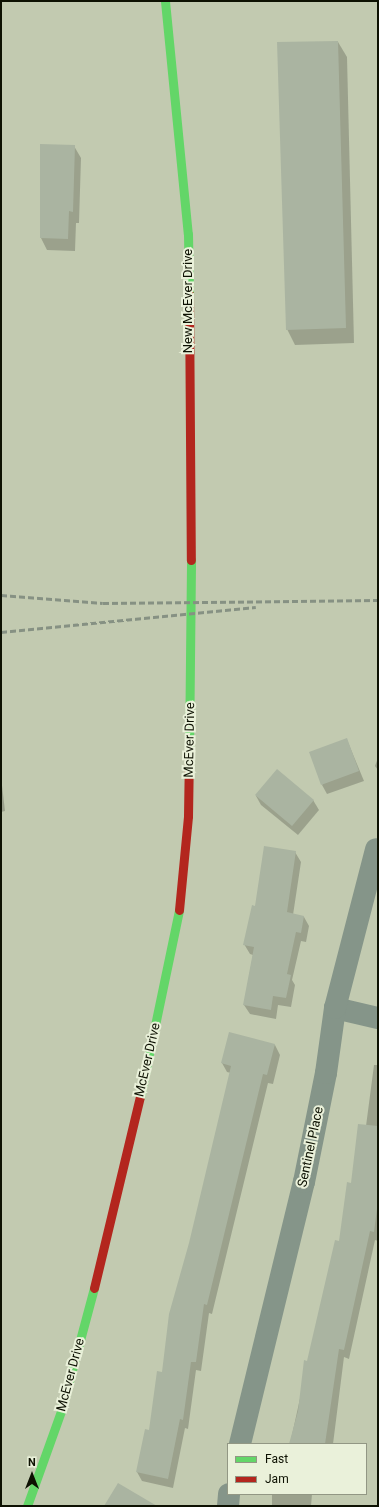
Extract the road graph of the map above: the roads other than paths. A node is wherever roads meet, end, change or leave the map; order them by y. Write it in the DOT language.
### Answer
graph roads {
  1 [pos="165,1"];
  2 [pos="192,602"];
  3 [pos="376,849"];
  4 [pos="335,1008"];
  5 [pos="378,1018"];
  6 [pos="240,1443"];
  7 [pos="229,1495"];
  8 [pos="27,1506"];
  9 [pos="228,1506"];
  1 -- 2 [label="street, New McEver Drive"];
  2 -- 8 [label="street, McEver Drive"];
  3 -- 4 [label="street, Sentinel Place"];
  4 -- 5 [label="street"];
  4 -- 6 [label="street, Sentinel Place"];
  7 -- 9 [label="street"];
}
